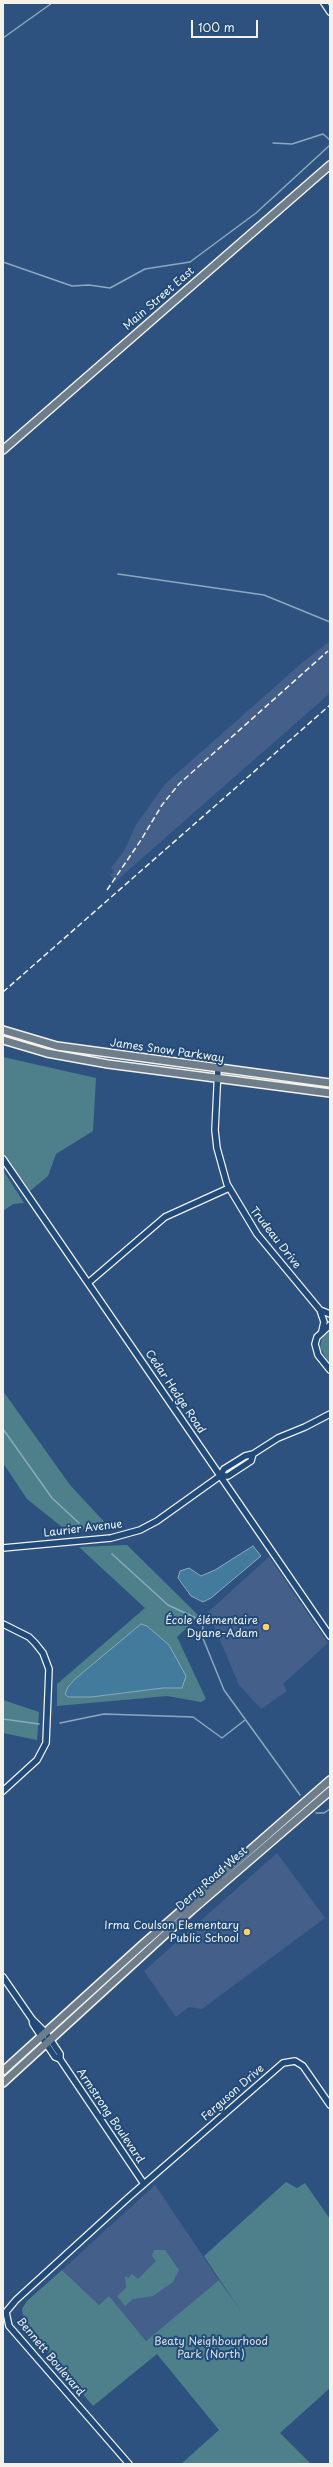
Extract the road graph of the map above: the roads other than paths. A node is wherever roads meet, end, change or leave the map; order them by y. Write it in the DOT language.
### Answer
graph roads {
  1 [pos="324,3"];
  2 [pos="330,12"];
  3 [pos="330,165"];
  4 [pos="3,450"];
  5 [pos="3,1030"];
  6 [pos="3,1040"];
  7 [pos="218,1068"];
  8 [pos="217,1078"];
  9 [pos="330,1083"];
  10 [pos="330,1094"];
  11 [pos="3,1159"];
  12 [pos="229,1188"];
  13 [pos="88,1283"];
  14 [pos="320,1310"];
  15 [pos="330,1314"];
  16 [pos="330,1325"];
  17 [pos="322,1331"];
  18 [pos="330,1370"];
  19 [pos="330,1414"];
  20 [pos="220,1476"];
  21 [pos="3,1548"];
  22 [pos="3,1624"];
  23 [pos="330,1636"];
  24 [pos="330,1780"];
  25 [pos="330,1791"];
  26 [pos="3,1792"];
  27 [pos="3,1977"];
  28 [pos="44,2035"];
  29 [pos="49,2042"];
  30 [pos="3,2071"];
  31 [pos="3,2083"];
  32 [pos="330,2105"];
  33 [pos="144,2184"];
  34 [pos="129,2464"];
  1 -- 2 [label="street"];
  3 -- 4 [label="main road, Main Street East"];
  5 -- 7 [label="main road, James Snow Parkway"];
  6 -- 8 [label="main road, James Snow Parkway"];
  7 -- 8 [label="street, Trudeau Drive"];
  7 -- 9 [label="main road, James Snow Parkway"];
  8 -- 10 [label="main road, James Snow Parkway"];
  8 -- 12 [label="street, Trudeau Drive"];
  11 -- 13 [label="street, Cedar Hedge Road"];
  12 -- 13 [label="street"];
  12 -- 14 [label="street, Trudeau Drive"];
  13 -- 20 [label="street, Cedar Hedge Road"];
  14 -- 15 [label="street, Trudeau Drive"];
  14 -- 17 [label="street"];
  16 -- 17 [label="street"];
  17 -- 18 [label="street"];
  19 -- 20 [label="street, Laurier Avenue"];
  20 -- 21 [label="street, Laurier Avenue"];
  20 -- 23 [label="street, Cedar Hedge Road"];
  22 -- 26 [label="street"];
  24 -- 28 [label="main road, Derry Road West"];
  25 -- 29 [label="main road, Derry Road West"];
  27 -- 28 [label="street, Armstrong Boulevard"];
  28 -- 29 [label="street, Armstrong Boulevard"];
  28 -- 30 [label="main road, Derry Road West"];
  29 -- 31 [label="main road, Derry Road West"];
  29 -- 33 [label="street, Armstrong Boulevard"];
  32 -- 33 [label="street, Ferguson Drive"];
  33 -- 34 [label="street, Bennett Boulevard"];
}
